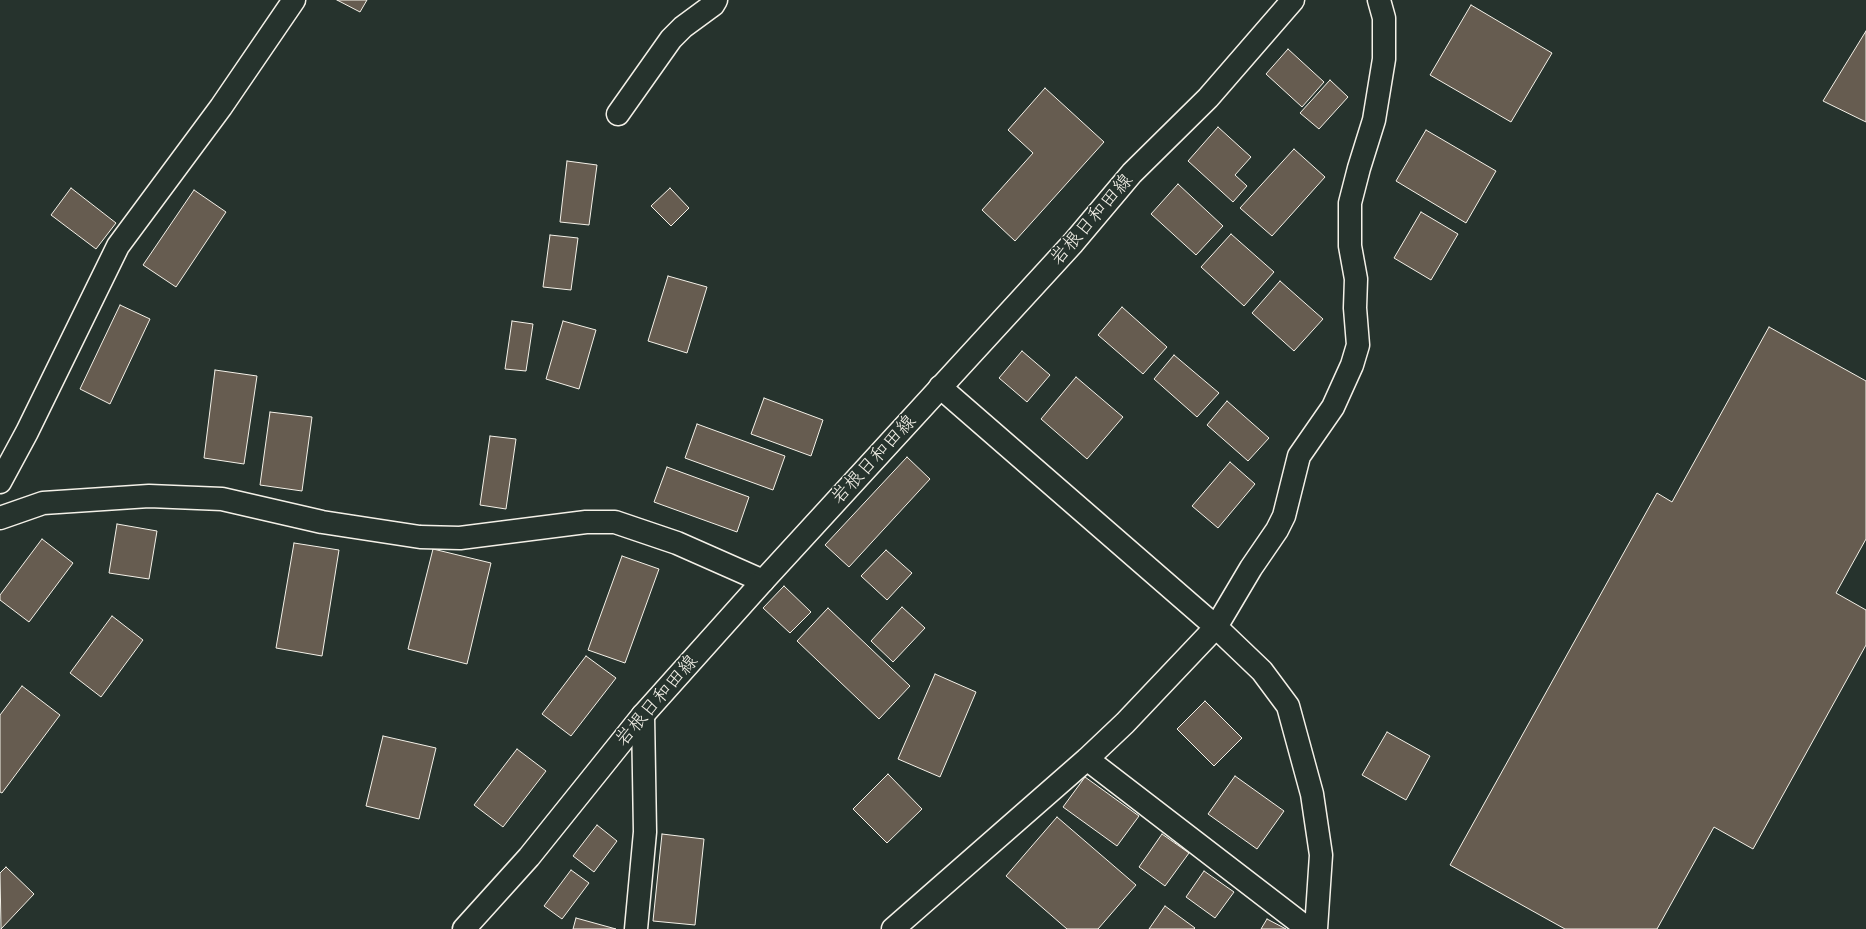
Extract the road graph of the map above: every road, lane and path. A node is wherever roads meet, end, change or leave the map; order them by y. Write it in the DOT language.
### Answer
graph roads {
  1 [pos="294,0"];
  2 [pos="716,0"];
  3 [pos="1293,0"];
  4 [pos="1379,0"];
  5 [pos="618,114"];
  6 [pos="940,388"];
  7 [pos="0,482"];
  8 [pos="0,518"];
  9 [pos="763,581"];
  10 [pos="1216,627"];
  11 [pos="643,715"];
  12 [pos="1087,759"];
  13 [pos="464,929"];
  14 [pos="636,929"];
  15 [pos="893,929"];
  16 [pos="1308,929"];
  17 [pos="1316,929"];
  1 -- 7 [label="street"];
  2 -- 5 [label="street"];
  3 -- 6 [label="street, 岩根日和田線"];
  4 -- 10 [label="street"];
  6 -- 9 [label="street, 岩根日和田線"];
  6 -- 10 [label="street"];
  8 -- 9 [label="street"];
  9 -- 11 [label="street, 岩根日和田線"];
  10 -- 12 [label="street"];
  10 -- 17 [label="street"];
  11 -- 13 [label="street, 岩根日和田線"];
  11 -- 14 [label="street"];
  12 -- 15 [label="street"];
  12 -- 16 [label="street"];
}
